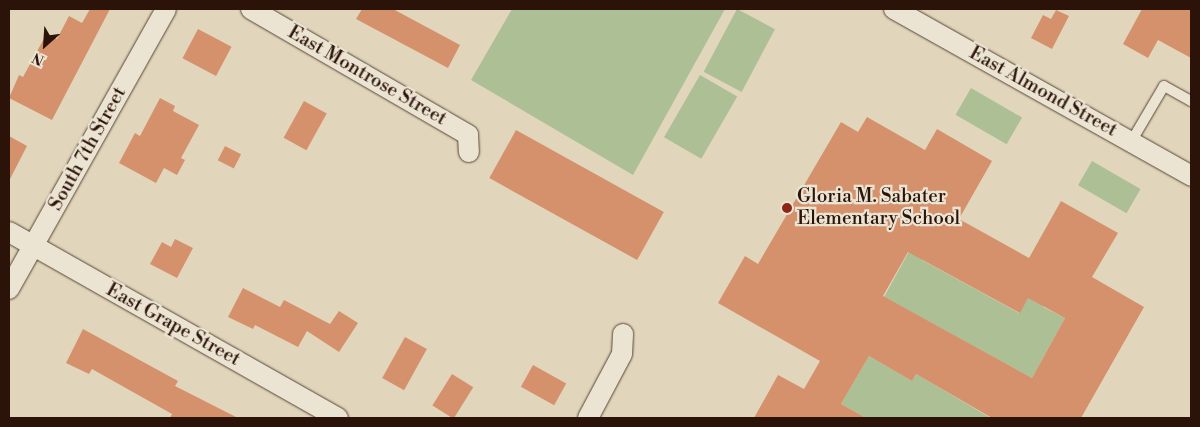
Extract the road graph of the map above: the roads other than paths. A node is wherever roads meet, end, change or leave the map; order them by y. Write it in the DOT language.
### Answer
graph roads {
  1 [pos="166,9"];
  2 [pos="251,9"];
  3 [pos="894,9"];
  4 [pos="1191,101"];
  5 [pos="1131,142"];
  6 [pos="469,152"];
  7 [pos="1191,176"];
  8 [pos="9,232"];
  9 [pos="33,246"];
  10 [pos="9,289"];
  11 [pos="623,334"];
  12 [pos="338,418"];
  13 [pos="588,418"];
  1 -- 9 [label="street, South 7th Street"];
  2 -- 6 [label="street, East Montrose Street"];
  3 -- 5 [label="street, East Almond Street"];
  4 -- 5 [label="lane"];
  5 -- 7 [label="street, East Almond Street"];
  8 -- 9 [label="street, East Grape Street"];
  9 -- 10 [label="street, South 7th Street"];
  9 -- 12 [label="street, East Grape Street"];
  11 -- 13 [label="street"];
}
